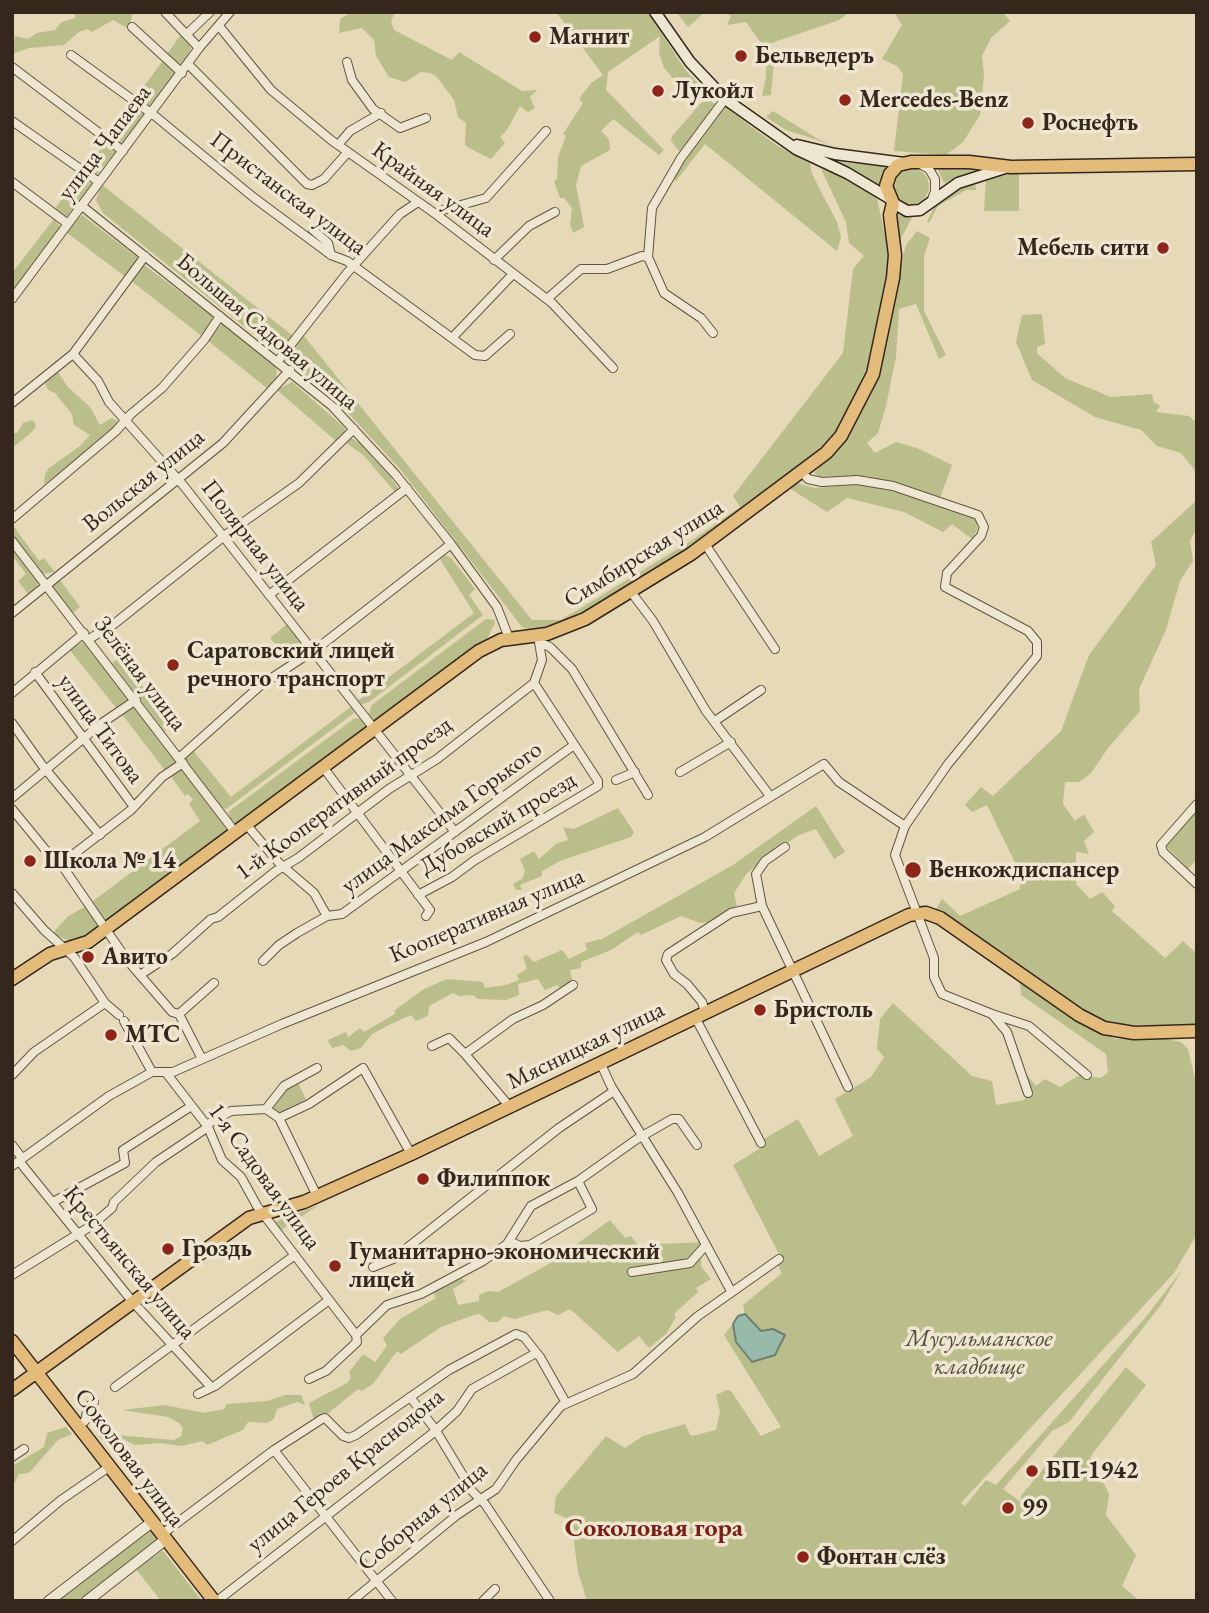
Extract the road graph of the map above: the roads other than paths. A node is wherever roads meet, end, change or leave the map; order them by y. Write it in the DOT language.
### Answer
graph roads {
  1 [pos="165,12"];
  2 [pos="210,12"];
  3 [pos="229,12"];
  4 [pos="655,12"];
  5 [pos="219,26"];
  6 [pos="132,27"];
  7 [pos="187,34"];
  8 [pos="199,48"];
  9 [pos="71,55"];
  10 [pos="347,62"];
  11 [pos="188,64"];
  12 [pos="12,66"];
  13 [pos="181,73"];
  14 [pos="725,99"];
  15 [pos="381,113"];
  16 [pos="151,114"];
  17 [pos="426,118"];
  18 [pos="12,121"];
  19 [pos="546,131"];
  20 [pos="784,141"];
  21 [pos="338,145"];
  22 [pos="123,151"];
  23 [pos="348,152"];
  24 [pos="904,163"];
  25 [pos="919,163"];
  26 [pos="1197,164"];
  27 [pos="1012,167"];
  28 [pos="99,182"];
  29 [pos="15,188"];
  30 [pos="891,200"];
  31 [pos="418,202"];
  32 [pos="931,202"];
  33 [pos="82,206"];
  34 [pos="555,212"];
  35 [pos="437,215"];
  36 [pos="68,224"];
  37 [pos="313,230"];
  38 [pos="331,255"];
  39 [pos="145,256"];
  40 [pos="648,257"];
  41 [pos="494,260"];
  42 [pos="354,269"];
  43 [pos="513,274"];
  44 [pos="12,299"];
  45 [pos="547,299"];
  46 [pos="220,316"];
  47 [pos="713,333"];
  48 [pos="510,334"];
  49 [pos="452,338"];
  50 [pos="73,354"];
  51 [pos="278,361"];
  52 [pos="613,368"];
  53 [pos="290,370"];
  54 [pos="12,403"];
  55 [pos="126,419"];
  56 [pos="354,429"];
  57 [pos="802,472"];
  58 [pos="177,478"];
  59 [pos="407,488"];
  60 [pos="12,519"];
  61 [pos="223,538"];
  62 [pos="12,541"];
  63 [pos="451,544"];
  64 [pos="705,544"];
  65 [pos="46,585"];
  66 [pos="631,592"];
  67 [pos="269,596"];
  68 [pos="12,613"];
  69 [pos="86,636"];
  70 [pos="509,638"];
  71 [pos="540,640"];
  72 [pos="775,649"];
  73 [pos="312,651"];
  74 [pos="35,673"];
  75 [pos="534,682"];
  76 [pos="761,690"];
  77 [pos="12,693"];
  78 [pos="136,700"];
  79 [pos="715,721"];
  80 [pos="12,723"];
  81 [pos="373,730"];
  82 [pos="83,739"];
  83 [pos="731,742"];
  84 [pos="574,745"];
  85 [pos="181,760"];
  86 [pos="323,767"];
  87 [pos="47,770"];
  88 [pos="635,772"];
  89 [pos="680,772"];
  90 [pos="411,775"];
  91 [pos="616,780"];
  92 [pos="648,795"];
  93 [pos="770,796"];
  94 [pos="12,798"];
  95 [pos="1197,804"];
  96 [pos="134,807"];
  97 [pos="12,809"];
  98 [pos="358,814"];
  99 [pos="905,826"];
  100 [pos="241,828"];
  101 [pos="455,832"];
  102 [pos="100,835"];
  103 [pos="785,847"];
  104 [pos="61,864"];
  105 [pos="282,866"];
  106 [pos="401,873"];
  107 [pos="1197,884"];
  108 [pos="12,893"];
  109 [pos="418,895"];
  110 [pos="762,906"];
  111 [pos="918,913"];
  112 [pos="327,916"];
  113 [pos="426,916"];
  114 [pos="106,928"];
  115 [pos="65,949"];
  116 [pos="263,961"];
  117 [pos="794,968"];
  118 [pos="140,975"];
  119 [pos="12,979"];
  120 [pos="214,983"];
  121 [pos="573,985"];
  122 [pos="105,1003"];
  123 [pos="179,1014"];
  124 [pos="992,1014"];
  125 [pos="700,1015"];
  126 [pos="1197,1031"];
  127 [pos="432,1046"];
  128 [pos="465,1054"];
  129 [pos="202,1059"];
  130 [pos="600,1062"];
  131 [pos="317,1068"];
  132 [pos="152,1072"];
  133 [pos="166,1074"];
  134 [pos="12,1075"];
  135 [pos="1087,1075"];
  136 [pos="848,1087"];
  137 [pos="614,1091"];
  138 [pos="1028,1093"];
  139 [pos="190,1107"];
  140 [pos="510,1107"];
  141 [pos="266,1109"];
  142 [pos="279,1118"];
  143 [pos="207,1126"];
  144 [pos="642,1136"];
  145 [pos="761,1143"];
  146 [pos="12,1145"];
  147 [pos="697,1145"];
  148 [pos="411,1154"];
  149 [pos="18,1162"];
  150 [pos="578,1181"];
  151 [pos="317,1196"];
  152 [pos="53,1202"];
  153 [pos="264,1213"];
  154 [pos="79,1233"];
  155 [pos="509,1241"];
  156 [pos="706,1244"];
  157 [pos="296,1255"];
  158 [pos="779,1259"];
  159 [pos="373,1266"];
  160 [pos="632,1272"];
  161 [pos="12,1275"];
  162 [pos="731,1291"];
  163 [pos="329,1300"];
  164 [pos="132,1301"];
  165 [pos="356,1335"];
  166 [pos="12,1341"];
  167 [pos="172,1345"];
  168 [pos="536,1353"];
  169 [pos="37,1372"];
  170 [pos="309,1379"];
  171 [pos="115,1387"];
  172 [pos="211,1387"];
  173 [pos="12,1390"];
  174 [pos="198,1394"];
  175 [pos="410,1397"];
  176 [pos="94,1402"];
  177 [pos="566,1403"];
  178 [pos="78,1426"];
  179 [pos="435,1429"];
  180 [pos="24,1449"];
  181 [pos="274,1450"];
  182 [pos="12,1457"];
  183 [pos="109,1467"];
  184 [pos="481,1500"];
  185 [pos="325,1515"];
  186 [pos="152,1522"];
  187 [pos="163,1537"];
  188 [pos="12,1541"];
  189 [pos="376,1580"];
  190 [pos="495,1589"];
  191 [pos="49,1601"];
  192 [pos="87,1601"];
  193 [pos="216,1601"];
  194 [pos="352,1601"];
  195 [pos="392,1601"];
  196 [pos="483,1601"];
  197 [pos="550,1601"];
  1 -- 7 [label="street"];
  2 -- 7 [label="street"];
  3 -- 5 [label="street, улица Чапаева"];
  4 -- 14 [label="main road"];
  5 -- 8 [label="street, улица Чапаева"];
  5 -- 21 [label="street, Крайняя улица"];
  6 -- 13 [label="street"];
  7 -- 8 [label="street"];
  8 -- 11 [label="street, улица Чапаева"];
  9 -- 16 [label="street, Пристанская улица"];
  10 -- 15 [label="street, Крайняя улица"];
  11 -- 13 [label="street, улица Чапаева"];
  11 -- 23 [label="street, Крайняя улица"];
  12 -- 22 [label="street"];
  13 -- 16 [label="street, улица Чапаева"];
  14 -- 20 [label="main road"];
  14 -- 40 [label="street"];
  15 -- 17 [label="street, Крайняя улица"];
  15 -- 21 [label="street, Крайняя улица"];
  16 -- 22 [label="street, улица Чапаева"];
  16 -- 38 [label="street, Пристанская улица"];
  18 -- 28 [label="street"];
  19 -- 35 [label="street"];
  20 -- 24 [label="main road"];
  20 -- 30 [label="main road"];
  21 -- 23 [label="street, Крайняя улица"];
  22 -- 28 [label="street, улица Чапаева"];
  23 -- 31 [label="street, Крайняя улица"];
  24 -- 25 [label="main road"];
  24 -- 30 [label="main road"];
  25 -- 27 [label="main road"];
  25 -- 32 [label="street"];
  26 -- 27 [label="main road"];
  27 -- 32 [label="main road"];
  28 -- 33 [label="street, улица Чапаева"];
  29 -- 36 [label="street"];
  30 -- 32 [label="main road"];
  30 -- 57 [label="main road, Симбирская улица"];
  31 -- 35 [label="street, Крайняя улица"];
  31 -- 42 [label="street"];
  33 -- 36 [label="street, улица Чапаева"];
  33 -- 39 [label="street, Большая Садовая улица"];
  34 -- 41 [label="street, Крайняя улица"];
  35 -- 41 [label="street, Крайняя улица"];
  36 -- 44 [label="street, улица Чапаева"];
  37 -- 38 [label="street"];
  38 -- 42 [label="street, Пристанская улица"];
  39 -- 46 [label="street, Большая Садовая улица"];
  39 -- 50 [label="street"];
  40 -- 45 [label="street"];
  40 -- 47 [label="street"];
  41 -- 43 [label="street, Крайняя улица"];
  42 -- 49 [label="street, Пристанская улица"];
  42 -- 51 [label="street"];
  43 -- 45 [label="street, Крайняя улица"];
  43 -- 49 [label="street"];
  45 -- 52 [label="street, Крайняя улица"];
  46 -- 51 [label="street, Большая Садовая улица"];
  46 -- 55 [label="street"];
  48 -- 49 [label="street, Пристанская улица"];
  50 -- 54 [label="street"];
  50 -- 55 [label="street, Полярная улица"];
  51 -- 53 [label="street, Большая Садовая улица"];
  53 -- 56 [label="street, Большая Садовая улица"];
  53 -- 58 [label="street, Вольская улица"];
  55 -- 58 [label="street, Полярная улица"];
  55 -- 60 [label="street"];
  56 -- 59 [label="street, Большая Садовая улица"];
  56 -- 61 [label="street"];
  57 -- 64 [label="main road, Симбирская улица"];
  57 -- 99 [label="street"];
  58 -- 61 [label="street, Полярная улица"];
  58 -- 65 [label="street, Вольская улица"];
  59 -- 63 [label="street, Большая Садовая улица"];
  59 -- 67 [label="street"];
  61 -- 67 [label="street, Полярная улица"];
  61 -- 69 [label="street"];
  62 -- 65 [label="street, Зелёная улица"];
  63 -- 70 [label="street, Большая Садовая улица"];
  63 -- 73 [label="street"];
  64 -- 66 [label="main road, Симбирская улица"];
  64 -- 72 [label="street"];
  65 -- 68 [label="street, Вольская улица"];
  65 -- 69 [label="street, Зелёная улица"];
  66 -- 71 [label="main road, Симбирская улица"];
  66 -- 79 [label="street"];
  67 -- 73 [label="street, Полярная улица"];
  69 -- 74 [label="street"];
  69 -- 78 [label="street, Зелёная улица"];
  70 -- 71 [label="main road, Симбирская улица"];
  70 -- 81 [label="main road, Симбирская улица"];
  71 -- 75 [label="street"];
  71 -- 88 [label="street"];
  73 -- 81 [label="street, Полярная улица"];
  73 -- 85 [label="street"];
  74 -- 77 [label="street"];
  74 -- 82 [label="street, улица Титова"];
  75 -- 84 [label="street"];
  75 -- 90 [label="street, 1-й Кооперативный проезд"];
  76 -- 79 [label="street"];
  78 -- 82 [label="street"];
  78 -- 85 [label="street, Зелёная улица"];
  79 -- 83 [label="street"];
  80 -- 87 [label="street"];
  81 -- 86 [label="main road, Симбирская улица"];
  81 -- 90 [label="street, Полярная улица"];
  82 -- 87 [label="street"];
  82 -- 96 [label="street, улица Титова"];
  83 -- 89 [label="street"];
  83 -- 93 [label="street"];
  84 -- 101 [label="street, улица Максима Горького"];
  84 -- 109 [label="street, Дубовский проезд"];
  85 -- 96 [label="street"];
  85 -- 100 [label="street, Зелёная улица"];
  86 -- 98 [label="street"];
  86 -- 100 [label="main road, Симбирская улица"];
  87 -- 94 [label="street"];
  87 -- 102 [label="street"];
  88 -- 91 [label="street, Дубовский проезд"];
  88 -- 92 [label="street"];
  90 -- 98 [label="street, 1-й Кооперативный проезд"];
  90 -- 101 [label="street, Полярная улица"];
  93 -- 99 [label="street, Кооперативная улица"];
  93 -- 129 [label="street, Кооперативная улица"];
  95 -- 107 [label="street"];
  96 -- 102 [label="street"];
  97 -- 104 [label="street"];
  98 -- 105 [label="street, 1-й Кооперативный проезд"];
  98 -- 106 [label="street"];
  99 -- 111 [label="street"];
  100 -- 105 [label="street, Зелёная улица"];
  100 -- 114 [label="main road, Симбирская улица"];
  101 -- 106 [label="street, улица Максима Горького"];
  102 -- 104 [label="street"];
  103 -- 110 [label="street"];
  104 -- 114 [label="street"];
  105 -- 112 [label="street, Зелёная улица"];
  105 -- 118 [label="street, 1-й Кооперативный проезд"];
  106 -- 109 [label="street"];
  106 -- 112 [label="street, улица Максима Горького"];
  108 -- 115 [label="street"];
  109 -- 113 [label="street"];
  110 -- 117 [label="street"];
  110 -- 125 [label="street"];
  111 -- 117 [label="main road, Мясницкая улица"];
  111 -- 124 [label="street"];
  111 -- 126 [label="main road"];
  112 -- 116 [label="street, улица Максима Горького"];
  114 -- 115 [label="main road, Симбирская улица"];
  114 -- 118 [label="street"];
  115 -- 119 [label="main road, Симбирская улица"];
  115 -- 122 [label="street"];
  117 -- 125 [label="main road, Мясницкая улица"];
  117 -- 136 [label="street"];
  118 -- 123 [label="street"];
  120 -- 123 [label="street"];
  121 -- 128 [label="street"];
  122 -- 132 [label="street"];
  122 -- 134 [label="street"];
  123 -- 129 [label="street"];
  124 -- 135 [label="street"];
  124 -- 138 [label="street"];
  125 -- 130 [label="main road, Мясницкая улица"];
  125 -- 145 [label="street"];
  127 -- 128 [label="street"];
  128 -- 140 [label="street"];
  129 -- 133 [label="street, Кооперативная улица"];
  130 -- 137 [label="street"];
  130 -- 140 [label="main road, Мясницкая улица"];
  131 -- 141 [label="street"];
  132 -- 133 [label="street"];
  132 -- 149 [label="street"];
  133 -- 139 [label="street, 1-я Садовая улица"];
  137 -- 144 [label="street"];
  137 -- 159 [label="street"];
  139 -- 143 [label="street, 1-я Садовая улица"];
  139 -- 152 [label="street"];
  140 -- 148 [label="main road, Мясницкая улица"];
  141 -- 142 [label="street"];
  141 -- 143 [label="street"];
  142 -- 148 [label="street"];
  142 -- 151 [label="street"];
  143 -- 153 [label="street, 1-я Садовая улица"];
  143 -- 154 [label="street"];
  144 -- 147 [label="street"];
  144 -- 150 [label="street"];
  144 -- 156 [label="street"];
  146 -- 149 [label="street, Крестьянская улица"];
  148 -- 151 [label="main road, Мясницкая улица"];
  149 -- 152 [label="street, Крестьянская улица"];
  150 -- 155 [label="street"];
  150 -- 155 [label="street"];
  151 -- 153 [label="main road, Мясницкая улица"];
  152 -- 154 [label="street, Крестьянская улица"];
  153 -- 157 [label="street, 1-я Садовая улица"];
  153 -- 164 [label="main road, Мясницкая улица"];
  154 -- 161 [label="street"];
  154 -- 164 [label="street, Крестьянская улица"];
  155 -- 165 [label="street"];
  156 -- 160 [label="street"];
  156 -- 162 [label="street"];
  157 -- 163 [label="street, 1-я Садовая улица"];
  157 -- 167 [label="street"];
  158 -- 162 [label="street, Соборная улица"];
  162 -- 177 [label="street, Соборная улица"];
  163 -- 165 [label="street, 1-я Садовая улица"];
  163 -- 172 [label="street"];
  164 -- 167 [label="street, Крестьянская улица"];
  164 -- 169 [label="main road, Мясницкая улица"];
  165 -- 170 [label="street"];
  166 -- 169 [label="main road, Соколовая улица"];
  167 -- 171 [label="street"];
  167 -- 172 [label="street, Крестьянская улица"];
  168 -- 175 [label="street"];
  168 -- 177 [label="street"];
  168 -- 179 [label="street, улица Героев Краснодона"];
  169 -- 173 [label="main road, Мясницкая улица"];
  169 -- 178 [label="main road, Соколовая улица"];
  172 -- 174 [label="street"];
  175 -- 179 [label="street"];
  175 -- 181 [label="street"];
  176 -- 178 [label="street"];
  177 -- 184 [label="street, Соборная улица"];
  178 -- 183 [label="main road, Соколовая улица"];
  179 -- 184 [label="street"];
  179 -- 185 [label="street, улица Героев Краснодона"];
  180 -- 182 [label="street"];
  181 -- 185 [label="street"];
  181 -- 187 [label="street"];
  183 -- 186 [label="main road, Соколовая улица"];
  183 -- 188 [label="street"];
  184 -- 189 [label="street, Соборная улица"];
  184 -- 197 [label="street"];
  185 -- 189 [label="street"];
  185 -- 193 [label="street, улица Героев Краснодона"];
  186 -- 187 [label="main road, Соколовая улица"];
  186 -- 191 [label="street"];
  187 -- 192 [label="street"];
  187 -- 193 [label="main road, Соколовая улица"];
  189 -- 194 [label="street, Соборная улица"];
  189 -- 195 [label="street"];
  190 -- 196 [label="street"];
}
